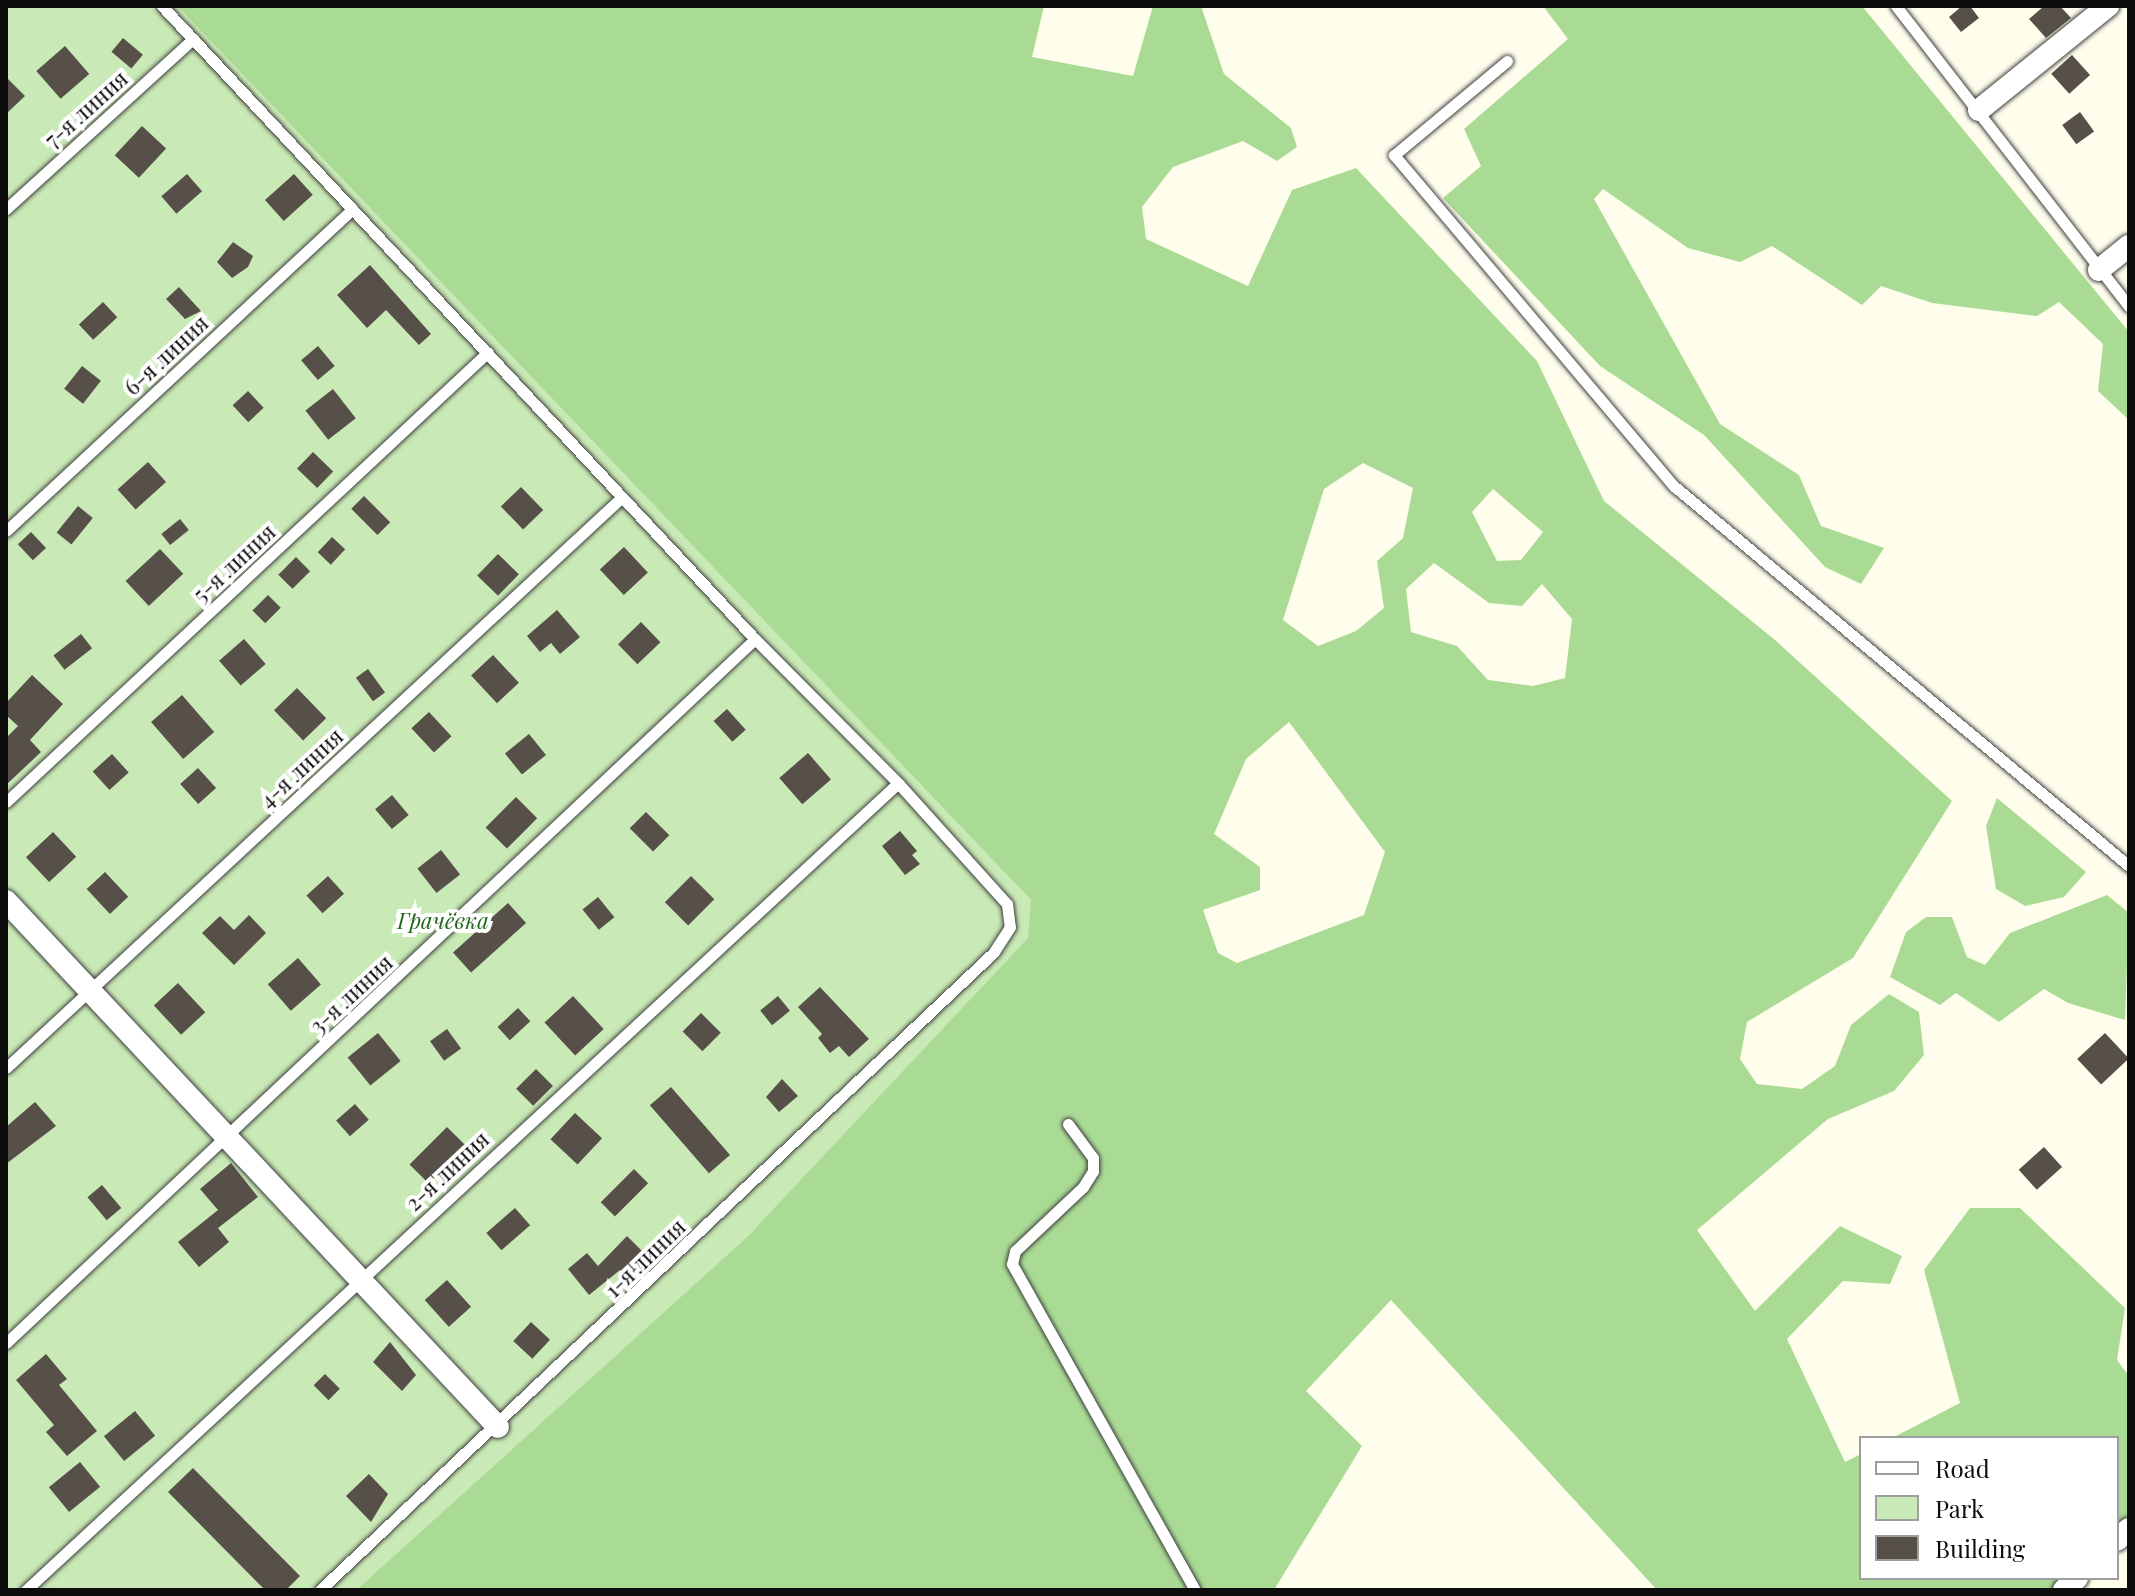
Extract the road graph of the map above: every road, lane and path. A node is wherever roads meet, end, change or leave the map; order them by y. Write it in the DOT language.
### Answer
graph roads {
  1 [pos="162,6"];
  2 [pos="1896,6"];
  3 [pos="2108,6"];
  4 [pos="193,39"];
  5 [pos="1507,61"];
  6 [pos="1979,110"];
  7 [pos="6,209"];
  8 [pos="353,209"];
  9 [pos="2129,246"];
  10 [pos="2099,270"];
  11 [pos="2129,306"];
  12 [pos="488,352"];
  13 [pos="622,497"];
  14 [pos="6,531"];
  15 [pos="755,639"];
  16 [pos="898,783"];
  17 [pos="6,802"];
  18 [pos="2129,866"];
  19 [pos="6,901"];
  20 [pos="89,992"];
  21 [pos="6,1068"];
  22 [pos="1068,1124"];
  23 [pos="228,1138"];
  24 [pos="359,1280"];
  25 [pos="6,1343"];
  26 [pos="498,1427"];
  27 [pos="26,1590"];
  28 [pos="320,1590"];
  29 [pos="1195,1590"];
  1 -- 4 [label="lane"];
  2 -- 6 [label="lane"];
  3 -- 6 [label="street"];
  4 -- 7 [label="lane, 7-я линия"];
  4 -- 8 [label="lane"];
  5 -- 18 [label="lane"];
  6 -- 10 [label="lane"];
  8 -- 12 [label="lane"];
  8 -- 14 [label="lane, 6-я линия"];
  9 -- 10 [label="street"];
  10 -- 11 [label="lane"];
  12 -- 13 [label="lane"];
  12 -- 17 [label="lane, 5-я линия"];
  13 -- 15 [label="lane"];
  13 -- 20 [label="lane, 4-я линия"];
  15 -- 16 [label="lane"];
  15 -- 23 [label="lane, 3-я линия"];
  16 -- 24 [label="lane, 2-я линия"];
  16 -- 26 [label="lane, 1-я линия"];
  19 -- 20 [label="street"];
  20 -- 21 [label="lane, 4-я линия"];
  20 -- 23 [label="street"];
  22 -- 29 [label="lane"];
  23 -- 24 [label="street"];
  23 -- 25 [label="lane, 3-я линия"];
  24 -- 26 [label="street"];
  24 -- 27 [label="lane, 2-я линия"];
  26 -- 28 [label="lane, 1-я линия"];
}
